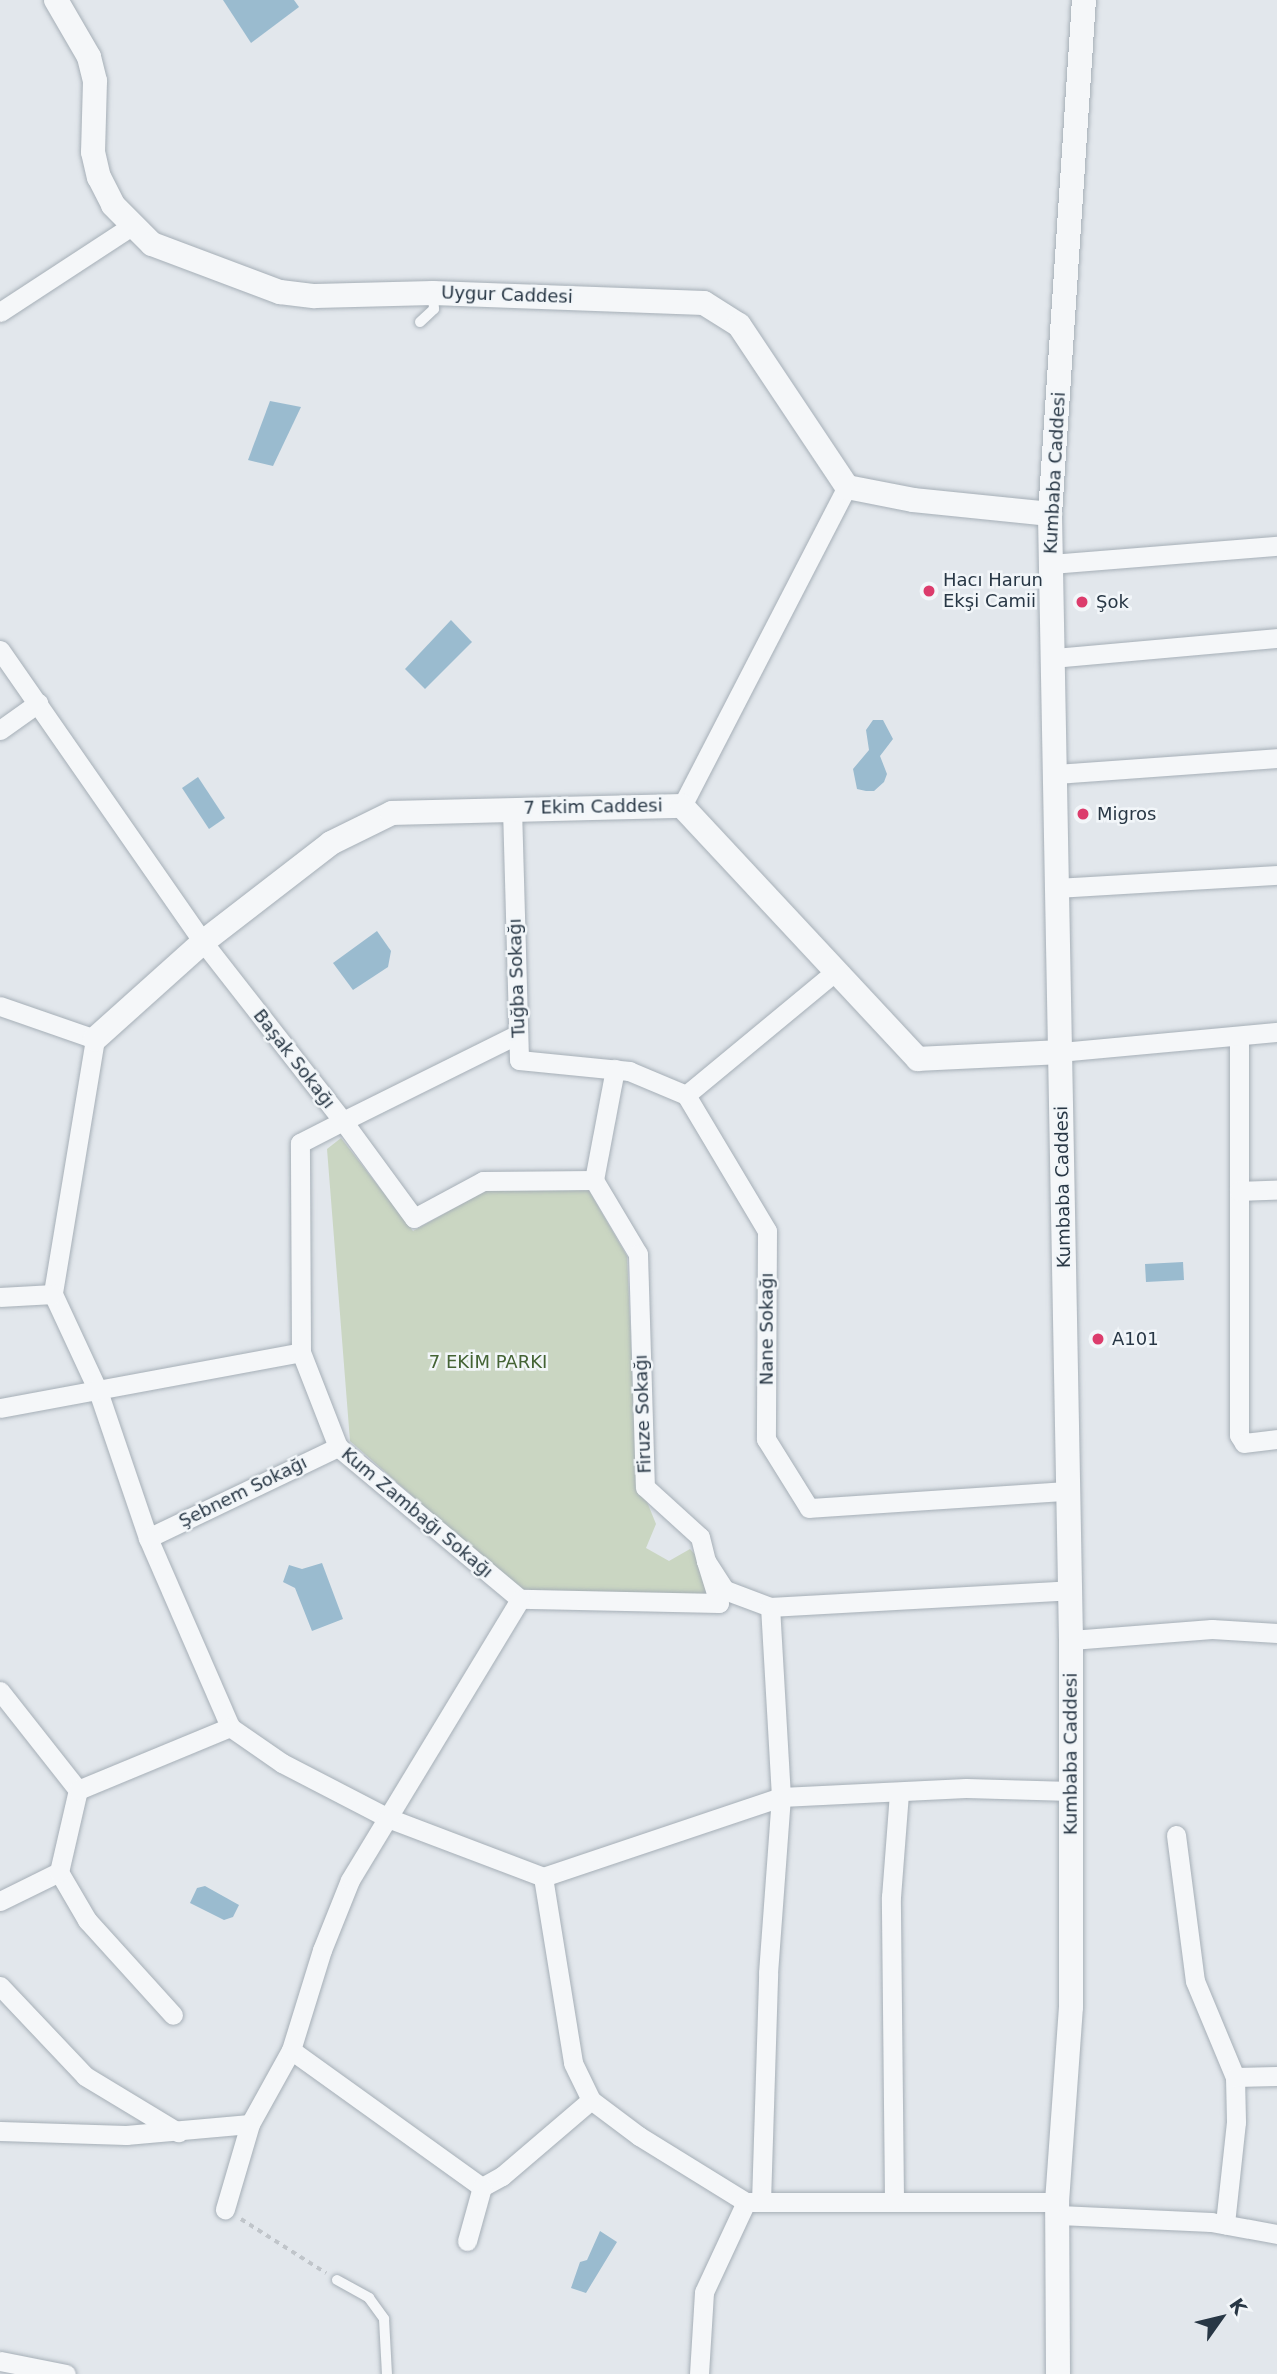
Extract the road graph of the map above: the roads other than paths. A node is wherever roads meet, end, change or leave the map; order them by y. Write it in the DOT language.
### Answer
graph roads {
  1 [pos="56,0"];
  2 [pos="1084,0"];
  3 [pos="130,227"];
  4 [pos="433,293"];
  5 [pos="0,312"];
  6 [pos="420,322"];
  7 [pos="847,487"];
  8 [pos="1050,514"];
  9 [pos="1277,546"];
  10 [pos="1051,564"];
  11 [pos="1277,638"];
  12 [pos="0,650"];
  13 [pos="1053,658"];
  14 [pos="38,703"];
  15 [pos="0,730"];
  16 [pos="1277,758"];
  17 [pos="1055,774"];
  18 [pos="682,806"];
  19 [pos="512,808"];
  20 [pos="1277,875"];
  21 [pos="1057,888"];
  22 [pos="203,942"];
  23 [pos="836,971"];
  24 [pos="0,1006"];
  25 [pos="1277,1032"];
  26 [pos="518,1034"];
  27 [pos="1239,1036"];
  28 [pos="94,1039"];
  29 [pos="1060,1052"];
  30 [pos="615,1069"];
  31 [pos="687,1095"];
  32 [pos="343,1121"];
  33 [pos="594,1180"];
  34 [pos="1277,1190"];
  35 [pos="1239,1191"];
  36 [pos="53,1294"];
  37 [pos="0,1297"];
  38 [pos="301,1352"];
  39 [pos="98,1391"];
  40 [pos="0,1408"];
  41 [pos="1277,1439"];
  42 [pos="338,1447"];
  43 [pos="1069,1491"];
  44 [pos="148,1538"];
  45 [pos="706,1561"];
  46 [pos="1070,1590"];
  47 [pos="520,1600"];
  48 [pos="770,1608"];
  49 [pos="1277,1633"];
  50 [pos="1071,1640"];
  51 [pos="0,1691"];
  52 [pos="230,1727"];
  53 [pos="78,1790"];
  54 [pos="1071,1791"];
  55 [pos="899,1793"];
  56 [pos="781,1797"];
  57 [pos="388,1818"];
  58 [pos="1176,1835"];
  59 [pos="59,1872"];
  60 [pos="543,1877"];
  61 [pos="0,1901"];
  62 [pos="0,1986"];
  63 [pos="173,2015"];
  64 [pos="291,2050"];
  65 [pos="1277,2076"];
  66 [pos="1235,2077"];
  67 [pos="592,2100"];
  68 [pos="250,2124"];
  69 [pos="0,2131"];
  70 [pos="179,2132"];
  71 [pos="482,2187"];
  72 [pos="894,2199"];
  73 [pos="753,2202"];
  74 [pos="1058,2208"];
  75 [pos="225,2209"];
  76 [pos="1225,2224"];
  77 [pos="1277,2234"];
  78 [pos="467,2241"];
  79 [pos="337,2280"];
  80 [pos="0,2361"];
  81 [pos="40,2371"];
  82 [pos="66,2374"];
  83 [pos="387,2374"];
  84 [pos="699,2374"];
  85 [pos="1058,2374"];
  1 -- 3 [label="street, Uygur Caddesi"];
  2 -- 8 [label="street, Kumbaba Caddesi"];
  3 -- 4 [label="street, Uygur Caddesi"];
  3 -- 5 [label="street"];
  4 -- 6 [label="lane"];
  4 -- 7 [label="street, Uygur Caddesi"];
  7 -- 8 [label="street"];
  7 -- 18 [label="street"];
  8 -- 10 [label="street, Kumbaba Caddesi"];
  9 -- 10 [label="street"];
  10 -- 13 [label="street, Kumbaba Caddesi"];
  11 -- 13 [label="street"];
  12 -- 14 [label="street, Başak Sokağı"];
  13 -- 17 [label="street, Kumbaba Caddesi"];
  14 -- 15 [label="street"];
  14 -- 22 [label="street, Başak Sokağı"];
  16 -- 17 [label="street"];
  17 -- 21 [label="street, Kumbaba Caddesi"];
  18 -- 19 [label="street, 7 Ekim Caddesi"];
  18 -- 23 [label="street, 7 Ekim Caddesi"];
  19 -- 22 [label="street, 7 Ekim Caddesi"];
  19 -- 26 [label="street, Tuğba Sokağı"];
  20 -- 21 [label="street"];
  21 -- 29 [label="street, Kumbaba Caddesi"];
  22 -- 28 [label="street, 7 Ekim Caddesi"];
  22 -- 32 [label="street, Başak Sokağı"];
  23 -- 29 [label="street, 7 Ekim Caddesi"];
  23 -- 31 [label="street"];
  24 -- 28 [label="street"];
  25 -- 27 [label="street"];
  26 -- 30 [label="street, Tuğba Sokağı"];
  26 -- 32 [label="street, Başak Sokağı"];
  27 -- 29 [label="street"];
  27 -- 35 [label="street"];
  28 -- 36 [label="street"];
  29 -- 43 [label="street, Kumbaba Caddesi"];
  30 -- 31 [label="street, Tuğba Sokağı"];
  30 -- 33 [label="street"];
  31 -- 43 [label="street, Nane Sokağı"];
  32 -- 33 [label="street"];
  32 -- 38 [label="street, Kum Zambağı Sokağı"];
  33 -- 45 [label="street, Firuze Sokağı"];
  34 -- 35 [label="street"];
  35 -- 41 [label="street"];
  36 -- 37 [label="street"];
  36 -- 39 [label="street"];
  38 -- 39 [label="street"];
  38 -- 42 [label="street, Kum Zambağı Sokağı"];
  39 -- 40 [label="street"];
  39 -- 44 [label="street"];
  42 -- 44 [label="street, Şebnem Sokağı"];
  42 -- 47 [label="street, Kum Zambağı Sokağı"];
  43 -- 46 [label="street, Kumbaba Caddesi"];
  44 -- 52 [label="street"];
  45 -- 47 [label="street"];
  45 -- 48 [label="street, Firuze Sokağı"];
  46 -- 48 [label="street, Firuze Sokağı"];
  46 -- 50 [label="street, Kumbaba Caddesi"];
  47 -- 57 [label="street"];
  48 -- 56 [label="street"];
  49 -- 50 [label="street"];
  50 -- 54 [label="street, Kumbaba Caddesi"];
  51 -- 53 [label="street"];
  52 -- 53 [label="street"];
  52 -- 57 [label="street"];
  53 -- 59 [label="street"];
  54 -- 55 [label="street"];
  54 -- 74 [label="street, Kumbaba Caddesi"];
  55 -- 56 [label="street"];
  55 -- 72 [label="street"];
  56 -- 60 [label="street"];
  56 -- 73 [label="street"];
  57 -- 60 [label="street"];
  57 -- 64 [label="street"];
  58 -- 66 [label="street"];
  59 -- 61 [label="street"];
  59 -- 63 [label="street"];
  60 -- 67 [label="street"];
  62 -- 70 [label="street"];
  64 -- 68 [label="street"];
  64 -- 71 [label="street"];
  65 -- 66 [label="street"];
  66 -- 76 [label="street"];
  67 -- 71 [label="street"];
  67 -- 73 [label="street"];
  68 -- 70 [label="street"];
  68 -- 75 [label="street"];
  69 -- 70 [label="street"];
  71 -- 78 [label="street"];
  72 -- 73 [label="street"];
  72 -- 74 [label="street"];
  73 -- 84 [label="street"];
  74 -- 76 [label="street"];
  74 -- 85 [label="street, Kumbaba Caddesi"];
  76 -- 77 [label="street"];
  79 -- 83 [label="lane"];
  80 -- 81 [label="street"];
  81 -- 82 [label="street"];
}
